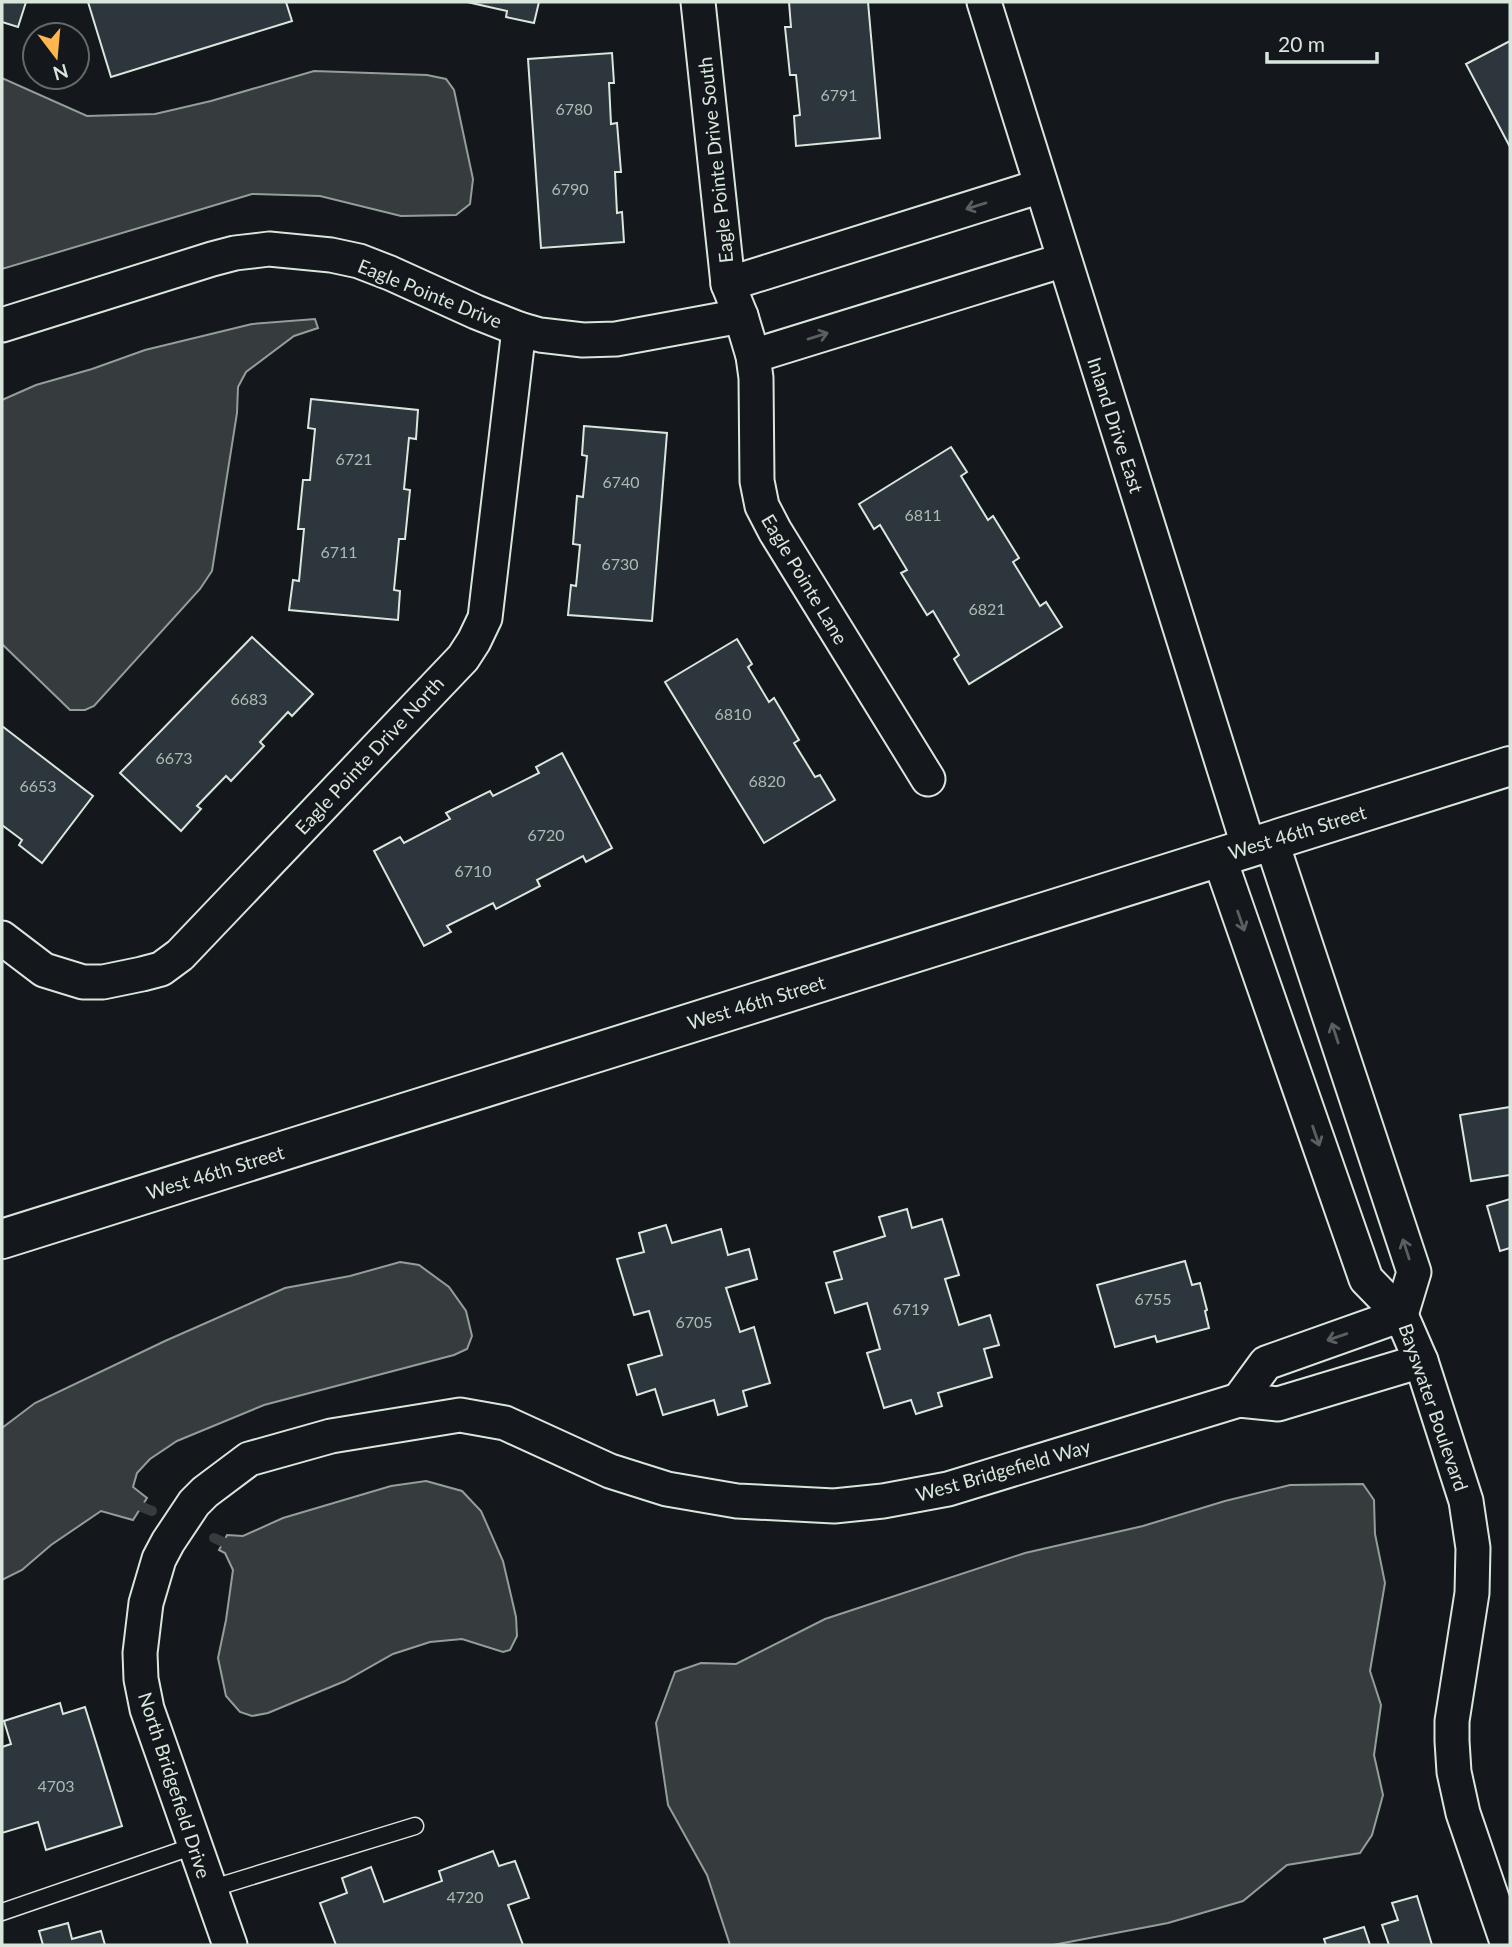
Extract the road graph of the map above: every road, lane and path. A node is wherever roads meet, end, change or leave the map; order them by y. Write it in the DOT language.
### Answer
graph roads {
  1 [pos="698,2"];
  2 [pos="984,2"];
  3 [pos="1041,186"];
  4 [pos="1063,260"];
  5 [pos="727,284"];
  6 [pos="741,316"];
  7 [pos="2,325"];
  8 [pos="519,329"];
  9 [pos="753,356"];
  10 [pos="1510,766"];
  11 [pos="928,779"];
  12 [pos="1246,848"];
  13 [pos="2,938"];
  14 [pos="2,1239"];
  15 [pos="1401,1315"];
  16 [pos="1421,1361"];
  17 [pos="1239,1400"];
  18 [pos="168,1542"];
  19 [pos="415,1826"];
  20 [pos="194,1846"];
  21 [pos="210,1889"];
  22 [pos="2,1912"];
  23 [pos="230,1945"];
  24 [pos="1508,1945"];
  1 -- 5 [label="street, Eagle Pointe Drive South"];
  2 -- 3 [label="street, Inland Drive East"];
  3 -- 4 [label="street, Inland Drive East"];
  3 -- 5 [label="street, one-way"];
  9 -- 4 [label="street, one-way"];
  4 -- 12 [label="street, Inland Drive East"];
  5 -- 6 [label="street, Eagle Pointe Drive South"];
  6 -- 8 [label="street, Eagle Pointe Drive"];
  6 -- 9 [label="street, Eagle Pointe Lane"];
  7 -- 8 [label="street, Eagle Pointe Drive"];
  8 -- 13 [label="street, Eagle Pointe Drive North"];
  9 -- 11 [label="street, Eagle Pointe Lane"];
  10 -- 12 [label="street, West 46th Street"];
  12 -- 14 [label="street, West 46th Street"];
  12 -- 15 [label="street, Bayswater Boulevard, one-way"];
  15 -- 12 [label="street, one-way"];
  15 -- 16 [label="street, Bayswater Boulevard"];
  15 -- 17 [label="street, one-way"];
  16 -- 17 [label="street, West Bridgefield Way"];
  16 -- 24 [label="street, Bayswater Boulevard"];
  17 -- 18 [label="street, West Bridgefield Way"];
  18 -- 20 [label="street, North Bridgefield Drive"];
  19 -- 21 [label="lane"];
  20 -- 21 [label="street, North Bridgefield Drive"];
  20 -- 22 [label="lane"];
  21 -- 23 [label="street, North Bridgefield Drive"];
}
